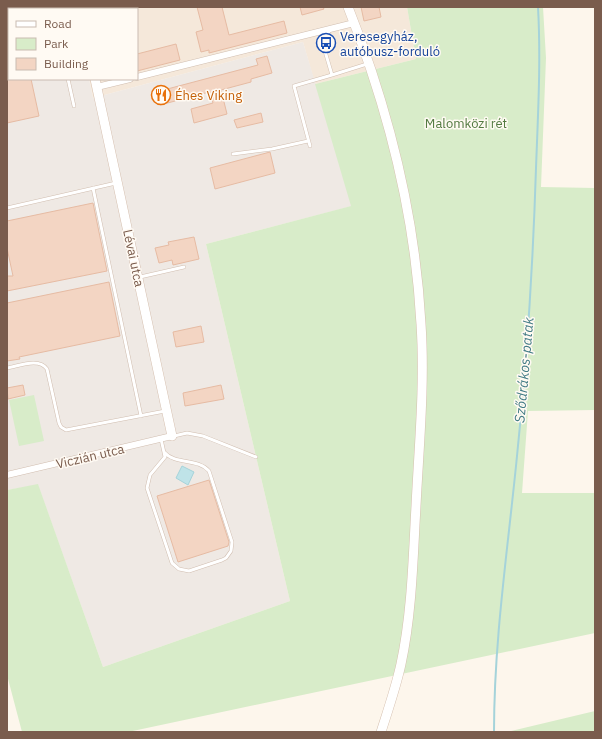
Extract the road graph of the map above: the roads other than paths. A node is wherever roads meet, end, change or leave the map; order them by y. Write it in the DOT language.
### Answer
graph roads {
  1 [pos="348,7"];
  2 [pos="354,23"];
  3 [pos="332,29"];
  4 [pos="369,64"];
  5 [pos="332,75"];
  6 [pos="138,77"];
  7 [pos="68,80"];
  8 [pos="122,80"];
  9 [pos="96,83"];
  10 [pos="74,106"];
  11 [pos="308,141"];
  12 [pos="310,146"];
  13 [pos="233,154"];
  14 [pos="118,182"];
  15 [pos="93,188"];
  16 [pos="7,208"];
  17 [pos="184,266"];
  18 [pos="138,278"];
  19 [pos="7,368"];
  20 [pos="167,411"];
  21 [pos="141,416"];
  22 [pos="172,436"];
  23 [pos="161,439"];
  24 [pos="164,452"];
  25 [pos="256,458"];
  26 [pos="7,475"];
  27 [pos="381,732"];
  1 -- 2 [label="main road"];
  2 -- 3 [label="street"];
  2 -- 4 [label="main road"];
  3 -- 5 [label="lane"];
  3 -- 6 [label="street"];
  4 -- 5 [label="lane"];
  4 -- 27 [label="main road"];
  5 -- 11 [label="lane"];
  7 -- 10 [label="lane"];
  8 -- 9 [label="street"];
  9 -- 14 [label="main road, Lévai utca"];
  11 -- 12 [label="lane"];
  11 -- 13 [label="lane"];
  14 -- 15 [label="lane"];
  14 -- 18 [label="main road, Lévai utca"];
  15 -- 16 [label="lane"];
  15 -- 21 [label="lane"];
  17 -- 18 [label="lane"];
  18 -- 20 [label="main road, Lévai utca"];
  19 -- 21 [label="lane"];
  20 -- 21 [label="lane"];
  20 -- 22 [label="main road, Lévai utca"];
  22 -- 23 [label="street, Viczián utca"];
  22 -- 25 [label="lane"];
  23 -- 24 [label="lane"];
  23 -- 26 [label="street, Viczián utca"];
  24 -- 24 [label="lane"];
}
